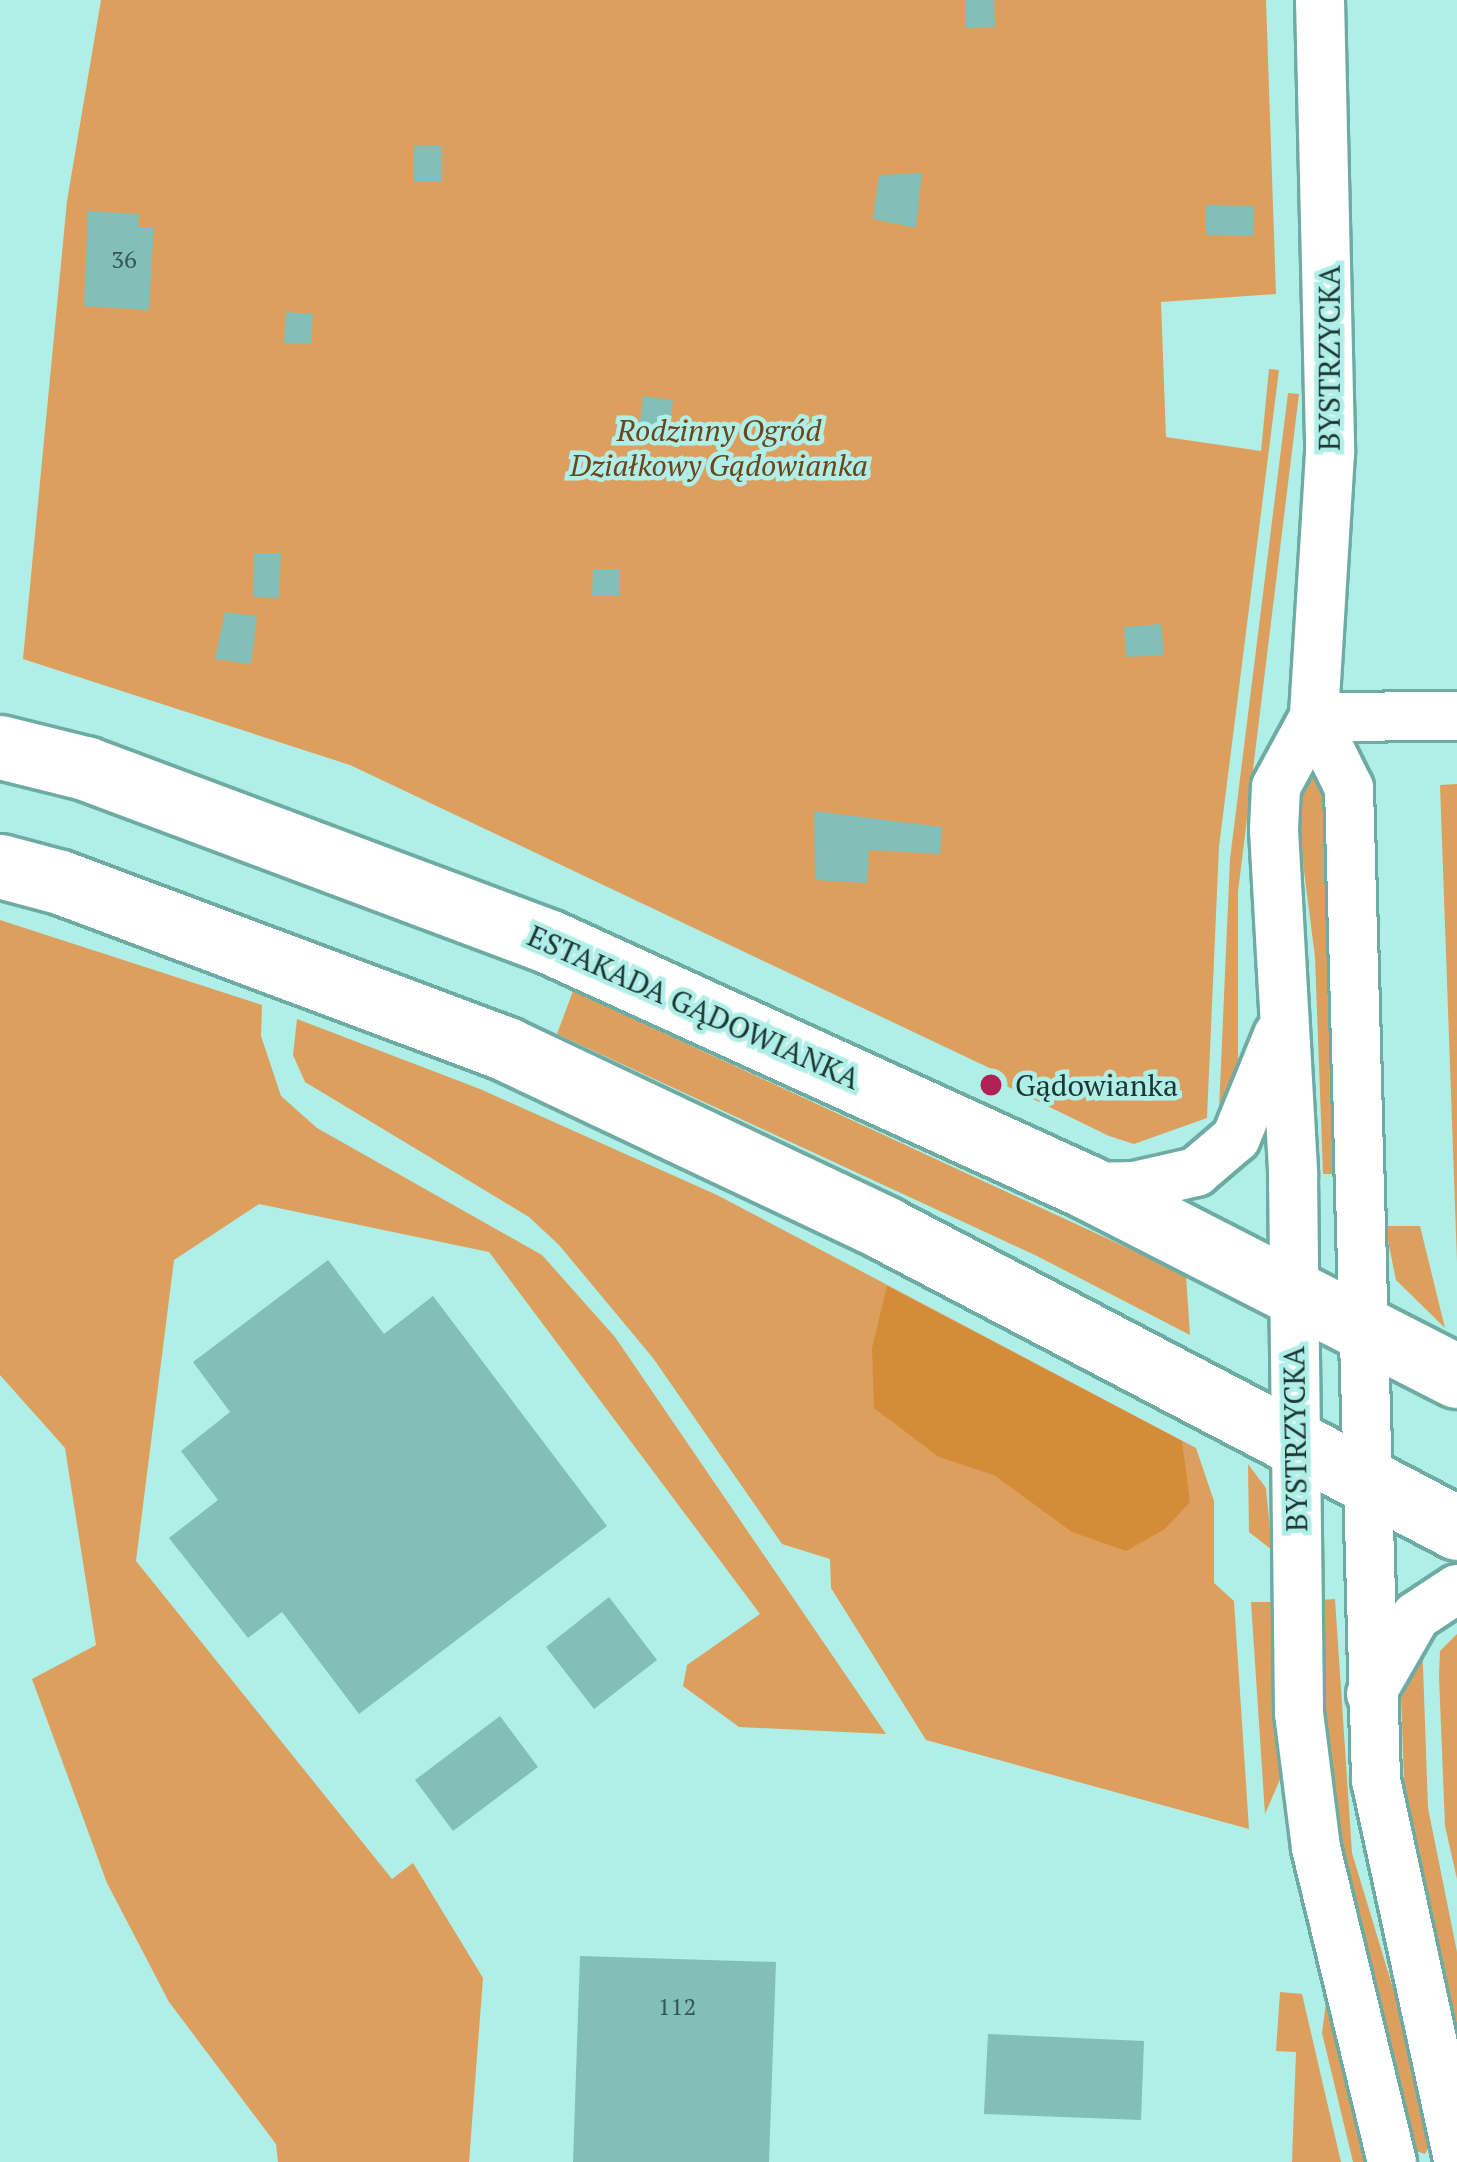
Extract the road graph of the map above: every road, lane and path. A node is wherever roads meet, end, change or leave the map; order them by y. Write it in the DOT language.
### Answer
graph roads {
  1 [pos="1320,0"];
  2 [pos="1457,716"];
  3 [pos="1314,717"];
  4 [pos="0,747"];
  5 [pos="0,866"];
  6 [pos="1284,1019"];
  7 [pos="1087,1187"];
  8 [pos="1294,1290"];
  9 [pos="1364,1326"];
  10 [pos="1457,1376"];
  11 [pos="1295,1444"];
  12 [pos="1365,1480"];
  13 [pos="1457,1528"];
  14 [pos="1457,1589"];
  15 [pos="1370,1694"];
  16 [pos="1452,2152"];
  17 [pos="1393,2157"];
  1 -- 3 [label="street, BYSTRZYCKA"];
  2 -- 3 [label="street"];
  3 -- 6 [label="street, BYSTRZYCKA"];
  3 -- 9 [label="street, BYSTRZYCKA"];
  4 -- 7 [label="main road, ESTAKADA GĄDOWIANKA"];
  5 -- 11 [label="main road"];
  6 -- 7 [label="street"];
  6 -- 8 [label="street, BYSTRZYCKA"];
  7 -- 8 [label="main road, ESTAKADA GĄDOWIANKA"];
  8 -- 9 [label="main road, ESTAKADA GĄDOWIANKA"];
  8 -- 11 [label="street, BYSTRZYCKA"];
  9 -- 10 [label="main road, ESTAKADA GĄDOWIANKA"];
  9 -- 12 [label="street, BYSTRZYCKA"];
  11 -- 12 [label="main road"];
  11 -- 17 [label="street, BYSTRZYCKA"];
  12 -- 13 [label="main road"];
  12 -- 15 [label="street, BYSTRZYCKA"];
  14 -- 15 [label="street"];
  15 -- 16 [label="street, BYSTRZYCKA"];
}
